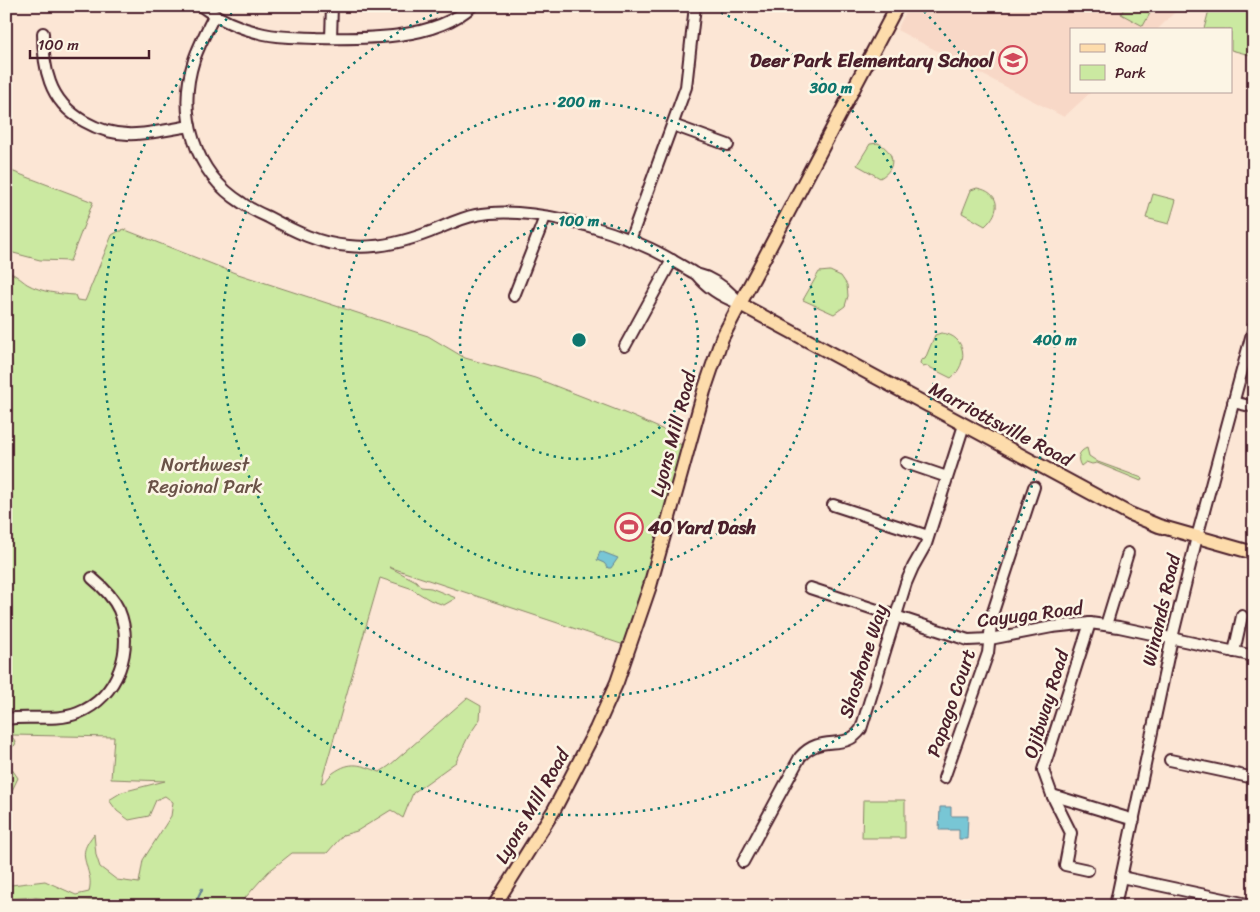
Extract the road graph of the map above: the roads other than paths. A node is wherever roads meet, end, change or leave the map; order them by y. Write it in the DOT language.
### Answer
graph roads {
  1 [pos="201,6"];
  2 [pos="332,6"];
  3 [pos="472,6"];
  4 [pos="695,6"];
  5 [pos="897,6"];
  6 [pos="214,16"];
  7 [pos="42,32"];
  8 [pos="331,38"];
  9 [pos="673,125"];
  10 [pos="190,126"];
  11 [pos="728,145"];
  12 [pos="545,217"];
  13 [pos="630,240"];
  14 [pos="672,260"];
  15 [pos="514,296"];
  16 [pos="740,304"];
  17 [pos="1254,326"];
  18 [pos="625,346"];
  19 [pos="1233,402"];
  20 [pos="1254,407"];
  21 [pos="964,425"];
  22 [pos="906,463"];
  23 [pos="947,477"];
  24 [pos="1034,487"];
  25 [pos="833,505"];
  26 [pos="928,536"];
  27 [pos="1197,537"];
  28 [pos="1128,553"];
  29 [pos="1254,553"];
  30 [pos="92,578"];
  31 [pos="810,588"];
  32 [pos="1242,616"];
  33 [pos="896,617"];
  34 [pos="1090,623"];
  35 [pos="1106,625"];
  36 [pos="1172,638"];
  37 [pos="990,639"];
  38 [pos="1234,652"];
  39 [pos="1254,656"];
  40 [pos="6,719"];
  41 [pos="1170,760"];
  42 [pos="944,778"];
  43 [pos="1254,778"];
  44 [pos="1052,795"];
  45 [pos="1134,820"];
  46 [pos="743,862"];
  47 [pos="1088,870"];
  48 [pos="1121,877"];
  49 [pos="1254,901"];
  50 [pos="1251,905"];
  51 [pos="494,906"];
  52 [pos="1115,906"];
  1 -- 6 [label="street"];
  2 -- 8 [label="street"];
  3 -- 8 [label="street"];
  4 -- 9 [label="street"];
  5 -- 16 [label="main road, Lyons Mill Road"];
  6 -- 8 [label="street"];
  6 -- 10 [label="street, Marriottsville Road"];
  7 -- 10 [label="street"];
  9 -- 11 [label="street"];
  9 -- 13 [label="street"];
  10 -- 12 [label="street, Marriottsville Road"];
  12 -- 13 [label="street, Marriottsville Road"];
  12 -- 15 [label="street"];
  13 -- 14 [label="street, Marriottsville Road"];
  14 -- 16 [label="street, Marriottsville Road"];
  14 -- 18 [label="street"];
  16 -- 21 [label="main road, Marriottsville Road"];
  16 -- 51 [label="main road, Lyons Mill Road"];
  17 -- 19 [label="street, Winands Road"];
  19 -- 20 [label="street"];
  19 -- 27 [label="street, Winands Road"];
  21 -- 23 [label="street, Shoshone Way"];
  21 -- 27 [label="main road, Marriottsville Road"];
  22 -- 23 [label="street"];
  23 -- 26 [label="street, Shoshone Way"];
  24 -- 37 [label="street, Papago Court"];
  25 -- 26 [label="street"];
  26 -- 33 [label="street, Shoshone Way"];
  27 -- 29 [label="main road, Marriottsville Road"];
  27 -- 36 [label="street, Winands Road"];
  28 -- 35 [label="street"];
  30 -- 40 [label="street"];
  31 -- 33 [label="street, Cayuga Road"];
  32 -- 38 [label="street"];
  33 -- 37 [label="street, Cayuga Road"];
  33 -- 46 [label="street, Shoshone Way"];
  34 -- 35 [label="street, Cayuga Road"];
  34 -- 37 [label="street, Cayuga Road"];
  34 -- 44 [label="street, Ojibway Road"];
  35 -- 36 [label="street, Cayuga Road"];
  36 -- 38 [label="street, Cayuga Road"];
  36 -- 45 [label="street, Winands Road"];
  37 -- 42 [label="street, Papago Court"];
  38 -- 39 [label="street, Cayuga Road"];
  41 -- 43 [label="street"];
  44 -- 45 [label="street"];
  44 -- 47 [label="street, Ojibway Road"];
  45 -- 48 [label="street, Winands Road"];
  48 -- 50 [label="street"];
  48 -- 52 [label="street, Winands Road"];
  49 -- 50 [label="street"];
}
